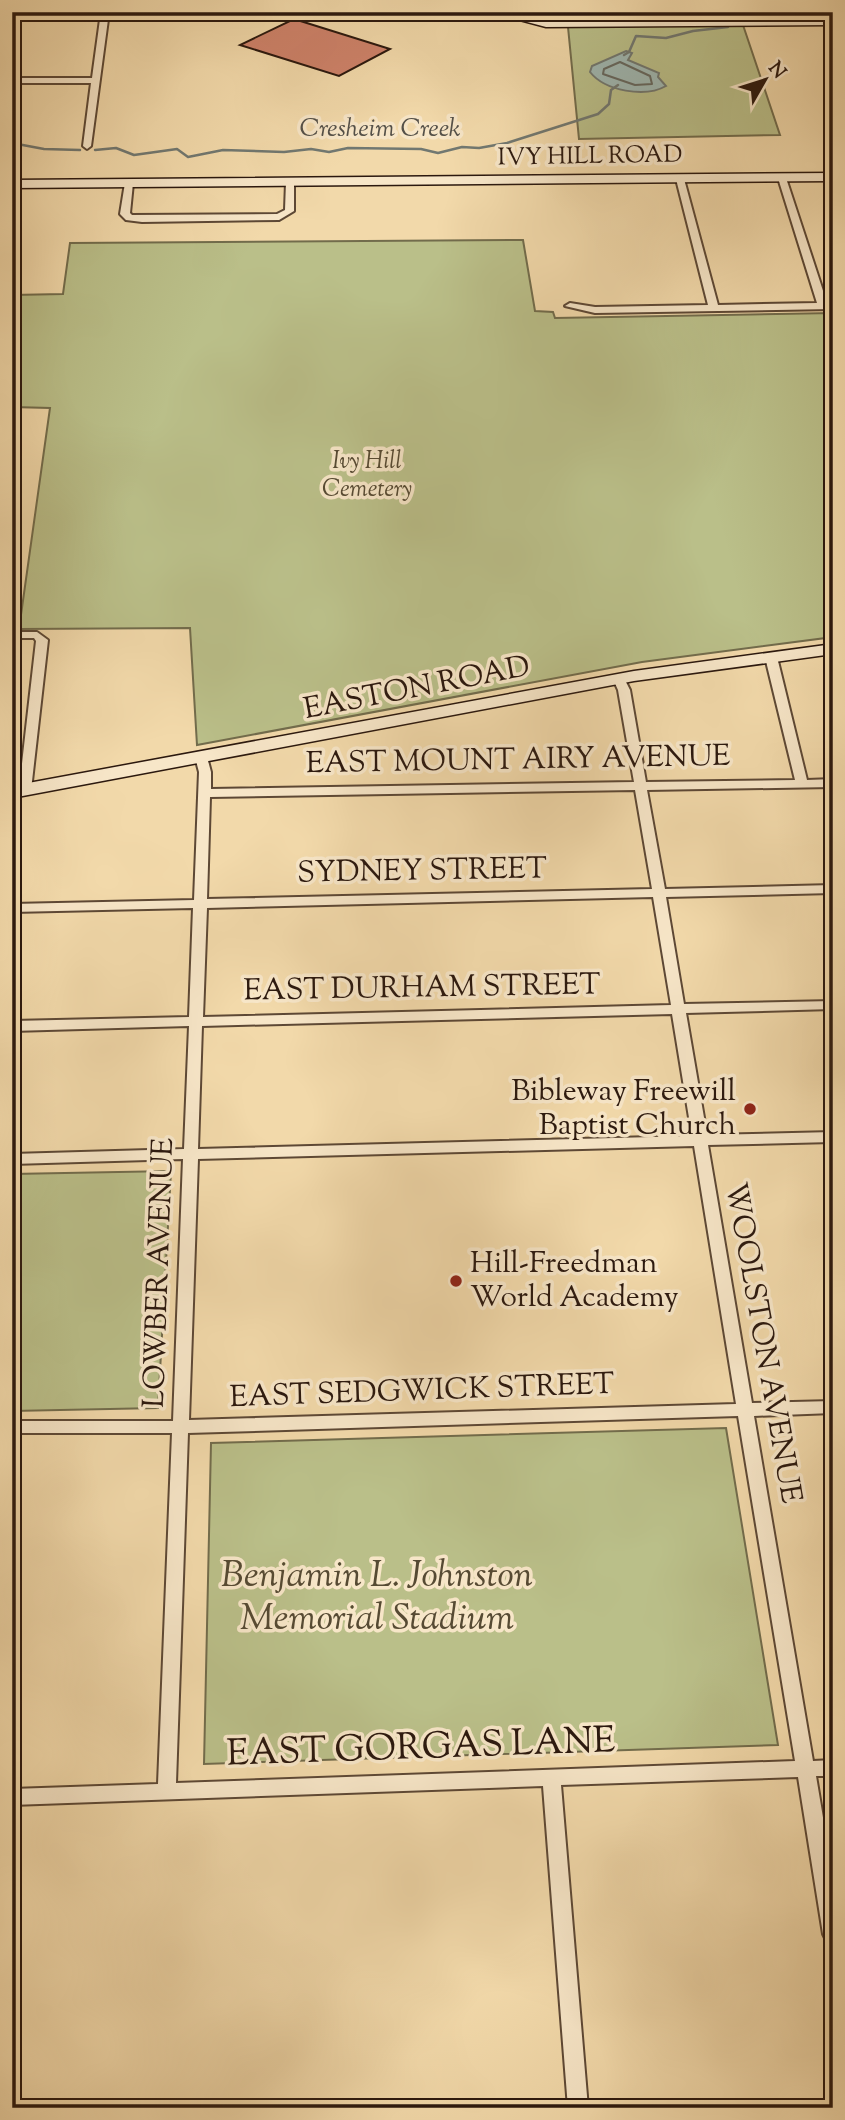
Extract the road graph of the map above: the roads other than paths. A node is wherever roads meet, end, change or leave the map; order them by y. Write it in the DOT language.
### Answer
graph roads {
  1 [pos="105,12"];
  2 [pos="495,12"];
  3 [pos="528,17"];
  4 [pos="691,17"];
  5 [pos="833,21"];
  6 [pos="95,80"];
  7 [pos="12,81"];
  8 [pos="87,146"];
  9 [pos="833,177"];
  10 [pos="782,178"];
  11 [pos="680,179"];
  12 [pos="130,183"];
  13 [pos="290,183"];
  14 [pos="12,184"];
  15 [pos="569,306"];
  16 [pos="828,306"];
  17 [pos="714,308"];
  18 [pos="12,635"];
  19 [pos="833,649"];
  20 [pos="771,657"];
  21 [pos="619,679"];
  22 [pos="201,757"];
  23 [pos="802,783"];
  24 [pos="833,783"];
  25 [pos="640,785"];
  26 [pos="18,791"];
  27 [pos="204,793"];
  28 [pos="833,889"];
  29 [pos="659,893"];
  30 [pos="200,904"];
  31 [pos="12,908"];
  32 [pos="833,1005"];
  33 [pos="678,1009"];
  34 [pos="197,1021"];
  35 [pos="12,1026"];
  36 [pos="833,1137"];
  37 [pos="700,1140"];
  38 [pos="191,1154"];
  39 [pos="12,1159"];
  40 [pos="833,1407"];
  41 [pos="745,1409"];
  42 [pos="12,1427"];
  43 [pos="179,1427"];
  44 [pos="833,1768"];
  45 [pos="806,1769"];
  46 [pos="551,1778"];
  47 [pos="167,1791"];
  48 [pos="12,1797"];
  49 [pos="833,1934"];
  50 [pos="578,2108"];
  1 -- 6 [label="street"];
  2 -- 3 [label="main road"];
  3 -- 4 [label="main road"];
  4 -- 5 [label="main road"];
  6 -- 7 [label="street"];
  6 -- 8 [label="street"];
  9 -- 10 [label="main road, IVY HILL ROAD"];
  10 -- 11 [label="main road, IVY HILL ROAD"];
  10 -- 16 [label="street"];
  11 -- 13 [label="main road, IVY HILL ROAD"];
  11 -- 17 [label="street"];
  12 -- 13 [label="main road, IVY HILL ROAD"];
  12 -- 13 [label="street"];
  12 -- 14 [label="main road, IVY HILL ROAD"];
  15 -- 17 [label="street"];
  16 -- 17 [label="street"];
  18 -- 26 [label="street"];
  19 -- 20 [label="main road, EASTON ROAD"];
  20 -- 21 [label="main road, EASTON ROAD"];
  20 -- 23 [label="street"];
  21 -- 22 [label="main road, EASTON ROAD"];
  21 -- 25 [label="street, WOOLSTON AVENUE"];
  22 -- 26 [label="main road, EASTON ROAD"];
  22 -- 27 [label="street, LOWBER AVENUE"];
  23 -- 24 [label="street, EAST MOUNT AIRY AVENUE"];
  23 -- 25 [label="street, EAST MOUNT AIRY AVENUE"];
  25 -- 27 [label="street, EAST MOUNT AIRY AVENUE"];
  25 -- 29 [label="street, WOOLSTON AVENUE"];
  27 -- 30 [label="street, LOWBER AVENUE"];
  28 -- 29 [label="street, SYDNEY STREET"];
  29 -- 30 [label="street, SYDNEY STREET"];
  29 -- 33 [label="street, WOOLSTON AVENUE"];
  30 -- 31 [label="street, SYDNEY STREET"];
  30 -- 34 [label="street, LOWBER AVENUE"];
  32 -- 33 [label="street, EAST DURHAM STREET"];
  33 -- 34 [label="street, EAST DURHAM STREET"];
  33 -- 37 [label="street, WOOLSTON AVENUE"];
  34 -- 35 [label="street, EAST DURHAM STREET"];
  34 -- 38 [label="street, LOWBER AVENUE"];
  36 -- 37 [label="street"];
  37 -- 38 [label="street"];
  37 -- 41 [label="street, WOOLSTON AVENUE"];
  38 -- 39 [label="street"];
  38 -- 43 [label="street, LOWBER AVENUE"];
  40 -- 41 [label="street, EAST SEDGWICK STREET"];
  41 -- 43 [label="street, EAST SEDGWICK STREET"];
  41 -- 45 [label="street, WOOLSTON AVENUE"];
  42 -- 43 [label="street, EAST SEDGWICK STREET"];
  43 -- 47 [label="street, LOWBER AVENUE"];
  44 -- 45 [label="street, EAST GORGAS LANE"];
  45 -- 46 [label="street, EAST GORGAS LANE"];
  45 -- 49 [label="street, WOOLSTON AVENUE"];
  46 -- 47 [label="street, EAST GORGAS LANE"];
  46 -- 50 [label="street"];
  47 -- 48 [label="street, EAST GORGAS LANE"];
}
